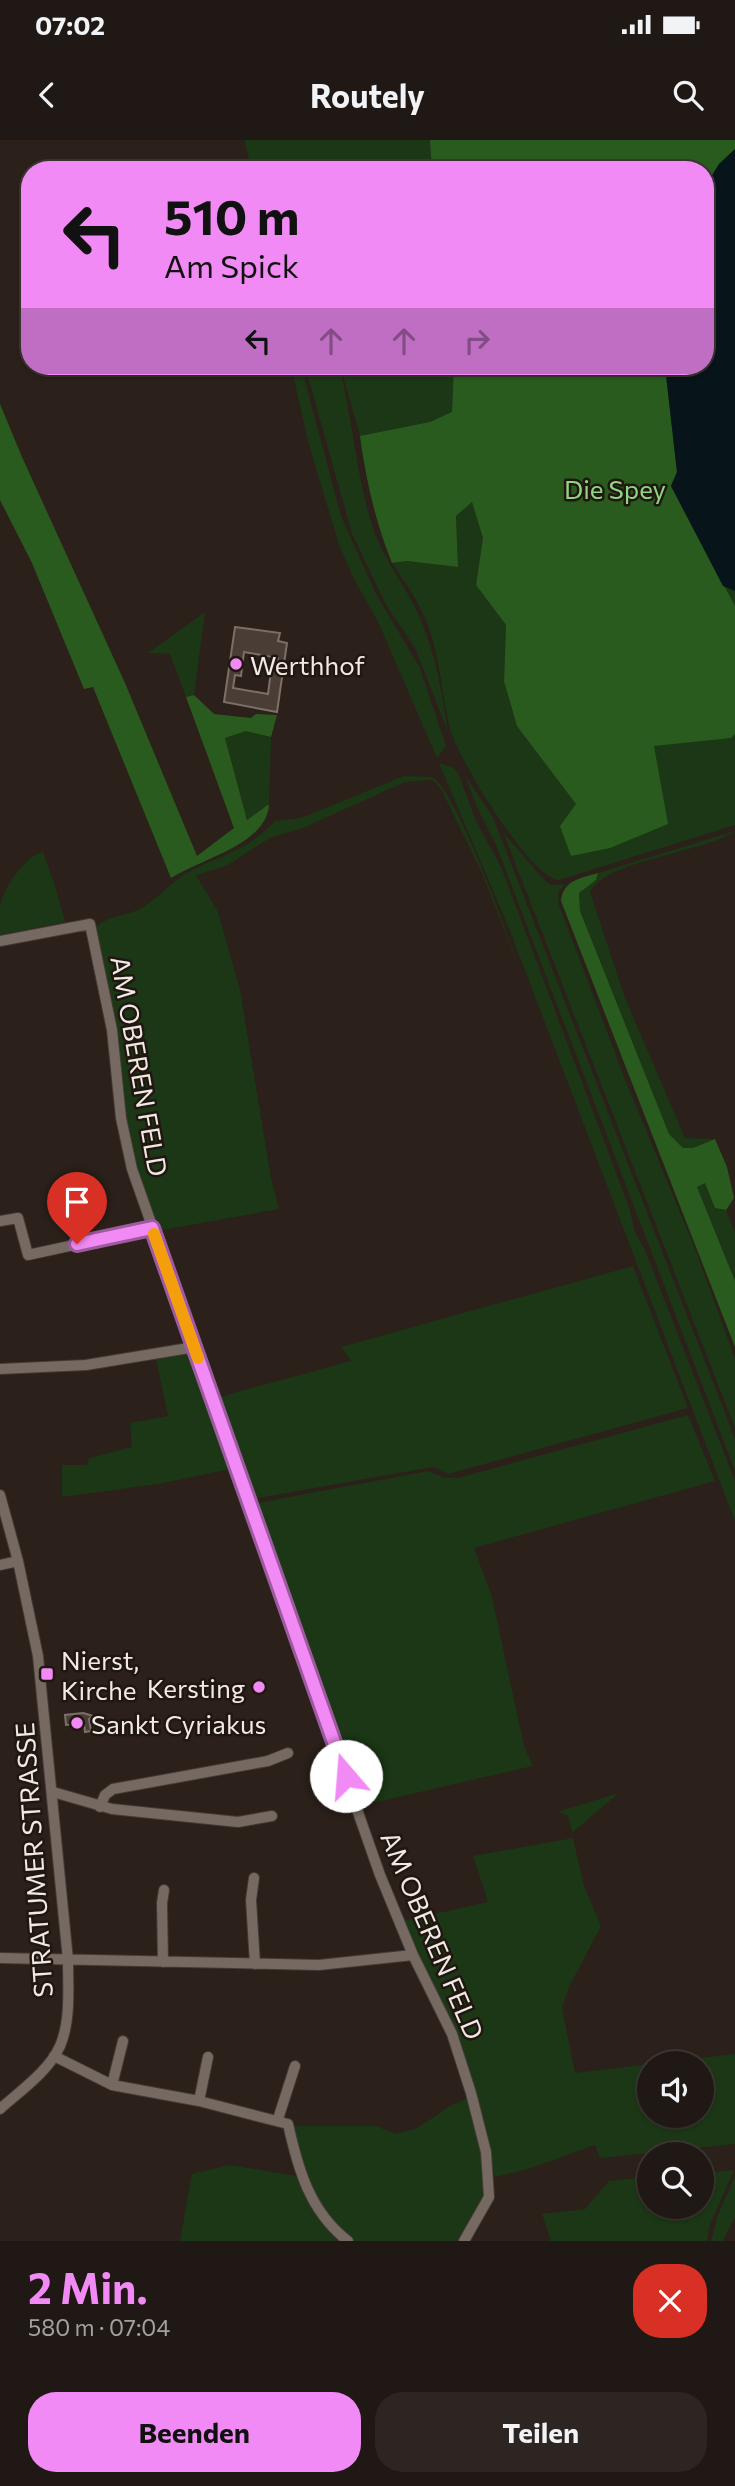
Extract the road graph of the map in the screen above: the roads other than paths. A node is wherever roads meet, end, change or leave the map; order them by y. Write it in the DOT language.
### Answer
graph roads {
  1 [pos="0,941"];
  2 [pos="0,1221"];
  3 [pos="152,1228"];
  4 [pos="195,1347"];
  5 [pos="0,1368"];
  6 [pos="0,1495"];
  7 [pos="18,1562"];
  8 [pos="0,1565"];
  9 [pos="288,1753"];
  10 [pos="53,1792"];
  11 [pos="100,1807"];
  12 [pos="272,1816"];
  13 [pos="254,1878"];
  14 [pos="164,1890"];
  15 [pos="413,1955"];
  16 [pos="0,1958"];
  17 [pos="68,1960"];
  18 [pos="163,1962"];
  19 [pos="255,1964"];
  20 [pos="123,2041"];
  21 [pos="54,2056"];
  22 [pos="208,2057"];
  23 [pos="295,2066"];
  24 [pos="113,2085"];
  25 [pos="199,2101"];
  26 [pos="0,2109"];
  27 [pos="278,2119"];
  28 [pos="348,2241"];
  29 [pos="464,2241"];
  1 -- 3 [label="street, AM OBEREN FELD"];
  2 -- 3 [label="street"];
  3 -- 4 [label="street, AM OBEREN FELD"];
  4 -- 5 [label="street"];
  4 -- 15 [label="street, AM OBEREN FELD"];
  6 -- 7 [label="street, STRATUMER STRASSE"];
  7 -- 8 [label="street"];
  7 -- 10 [label="street, STRATUMER STRASSE"];
  9 -- 11 [label="street"];
  10 -- 11 [label="street"];
  10 -- 17 [label="street, STRATUMER STRASSE"];
  11 -- 12 [label="street"];
  13 -- 19 [label="street"];
  14 -- 18 [label="street"];
  15 -- 19 [label="street"];
  15 -- 29 [label="street, AM OBEREN FELD"];
  16 -- 17 [label="street"];
  17 -- 18 [label="street"];
  17 -- 21 [label="street, STRATUMER STRASSE"];
  18 -- 19 [label="street"];
  20 -- 24 [label="street"];
  21 -- 24 [label="street"];
  21 -- 26 [label="street"];
  22 -- 25 [label="street"];
  23 -- 27 [label="street"];
  24 -- 25 [label="street"];
  25 -- 27 [label="street"];
  27 -- 28 [label="street"];
}
